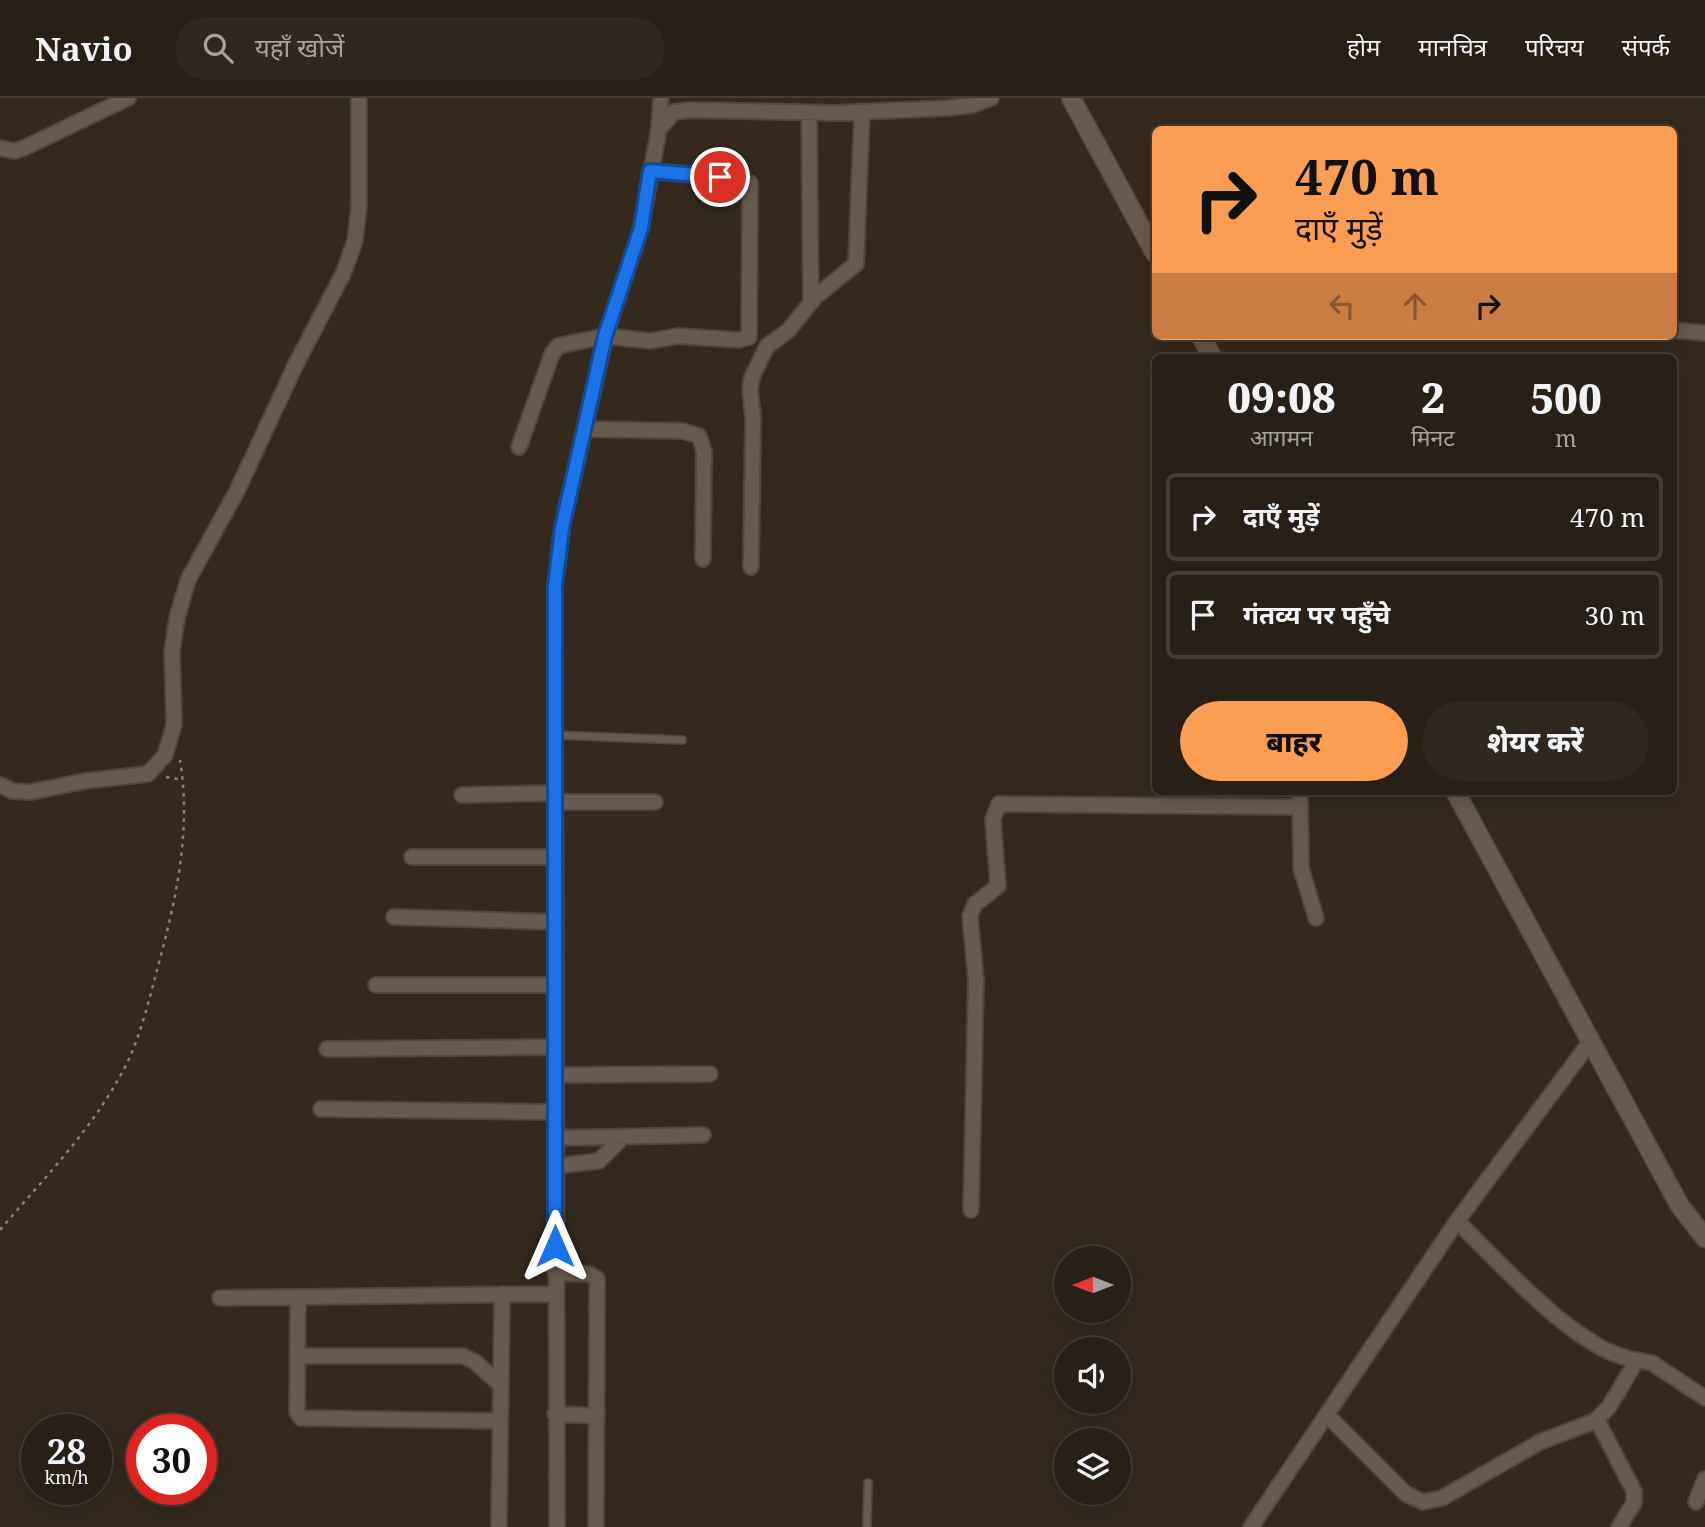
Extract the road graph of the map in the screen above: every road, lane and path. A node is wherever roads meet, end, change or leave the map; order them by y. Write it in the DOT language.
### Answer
graph roads {
  1 [pos="128,98"];
  2 [pos="359,98"];
  3 [pos="661,98"];
  4 [pos="991,98"];
  5 [pos="1071,98"];
  6 [pos="862,112"];
  7 [pos="809,113"];
  8 [pos="659,129"];
  9 [pos="0,148"];
  10 [pos="650,171"];
  11 [pos="1152,247"];
  12 [pos="811,302"];
  13 [pos="1677,330"];
  14 [pos="1705,332"];
  15 [pos="605,336"];
  16 [pos="585,429"];
  17 [pos="519,447"];
  18 [pos="703,559"];
  19 [pos="751,566"];
  20 [pos="553,735"];
  21 [pos="682,740"];
  22 [pos="179,756"];
  23 [pos="0,785"];
  24 [pos="462,795"];
  25 [pos="1300,795"];
  26 [pos="1457,795"];
  27 [pos="556,797"];
  28 [pos="655,802"];
  29 [pos="1300,807"];
  30 [pos="412,857"];
  31 [pos="556,857"];
  32 [pos="394,917"];
  33 [pos="1316,918"];
  34 [pos="556,922"];
  35 [pos="376,985"];
  36 [pos="556,985"];
  37 [pos="1590,1042"];
  38 [pos="556,1047"];
  39 [pos="327,1049"];
  40 [pos="710,1074"];
  41 [pos="555,1075"];
  42 [pos="321,1109"];
  43 [pos="555,1112"];
  44 [pos="703,1135"];
  45 [pos="623,1137"];
  46 [pos="555,1138"];
  47 [pos="555,1166"];
  48 [pos="971,1210"];
  49 [pos="1457,1221"];
  50 [pos="0,1230"];
  51 [pos="1705,1238"];
  52 [pos="555,1273"];
  53 [pos="502,1294"];
  54 [pos="555,1294"];
  55 [pos="298,1297"];
  56 [pos="220,1298"];
  57 [pos="298,1356"];
  58 [pos="1637,1360"];
  59 [pos="500,1385"];
  60 [pos="1705,1398"];
  61 [pos="555,1414"];
  62 [pos="597,1416"];
  63 [pos="1329,1417"];
  64 [pos="1597,1419"];
  65 [pos="500,1421"];
  66 [pos="1705,1479"];
  67 [pos="868,1483"];
  68 [pos="1696,1502"];
  69 [pos="499,1527"];
  70 [pos="556,1527"];
  71 [pos="596,1527"];
  72 [pos="867,1527"];
  73 [pos="1251,1527"];
  74 [pos="1619,1527"];
  1 -- 9 [label="street"];
  2 -- 23 [label="street"];
  3 -- 8 [label="street"];
  4 -- 6 [label="street"];
  5 -- 11 [label="street"];
  6 -- 7 [label="street"];
  6 -- 12 [label="street"];
  7 -- 8 [label="street"];
  7 -- 12 [label="street"];
  8 -- 10 [label="street"];
  10 -- 15 [label="street"];
  10 -- 15 [label="street"];
  12 -- 19 [label="street"];
  13 -- 14 [label="street"];
  15 -- 16 [label="street"];
  15 -- 17 [label="street"];
  16 -- 18 [label="street"];
  16 -- 20 [label="street"];
  20 -- 21 [label="lane"];
  20 -- 27 [label="street"];
  22 -- 50 [label="path"];
  24 -- 27 [label="street"];
  25 -- 29 [label="street"];
  26 -- 37 [label="street"];
  27 -- 28 [label="street"];
  27 -- 31 [label="street"];
  29 -- 33 [label="street"];
  29 -- 48 [label="street"];
  30 -- 31 [label="street"];
  31 -- 34 [label="street"];
  32 -- 34 [label="street"];
  34 -- 36 [label="street"];
  35 -- 36 [label="street"];
  36 -- 38 [label="street"];
  37 -- 49 [label="street"];
  37 -- 51 [label="street"];
  38 -- 39 [label="street"];
  38 -- 41 [label="street"];
  40 -- 41 [label="street"];
  41 -- 43 [label="street"];
  42 -- 43 [label="street"];
  43 -- 46 [label="street"];
  44 -- 45 [label="street"];
  45 -- 46 [label="street"];
  45 -- 47 [label="street"];
  46 -- 47 [label="street"];
  47 -- 52 [label="street"];
  49 -- 58 [label="street"];
  49 -- 63 [label="street"];
  52 -- 54 [label="street"];
  52 -- 62 [label="street"];
  53 -- 54 [label="street"];
  53 -- 55 [label="street"];
  53 -- 59 [label="street"];
  54 -- 61 [label="street"];
  55 -- 56 [label="street"];
  55 -- 57 [label="street"];
  57 -- 59 [label="street"];
  57 -- 65 [label="street"];
  58 -- 60 [label="street"];
  58 -- 64 [label="street"];
  59 -- 65 [label="street"];
  61 -- 62 [label="street"];
  61 -- 70 [label="street"];
  62 -- 71 [label="street"];
  63 -- 64 [label="street"];
  63 -- 73 [label="street"];
  64 -- 74 [label="street"];
  65 -- 69 [label="street"];
  66 -- 68 [label="street"];
  67 -- 72 [label="lane"];
}
